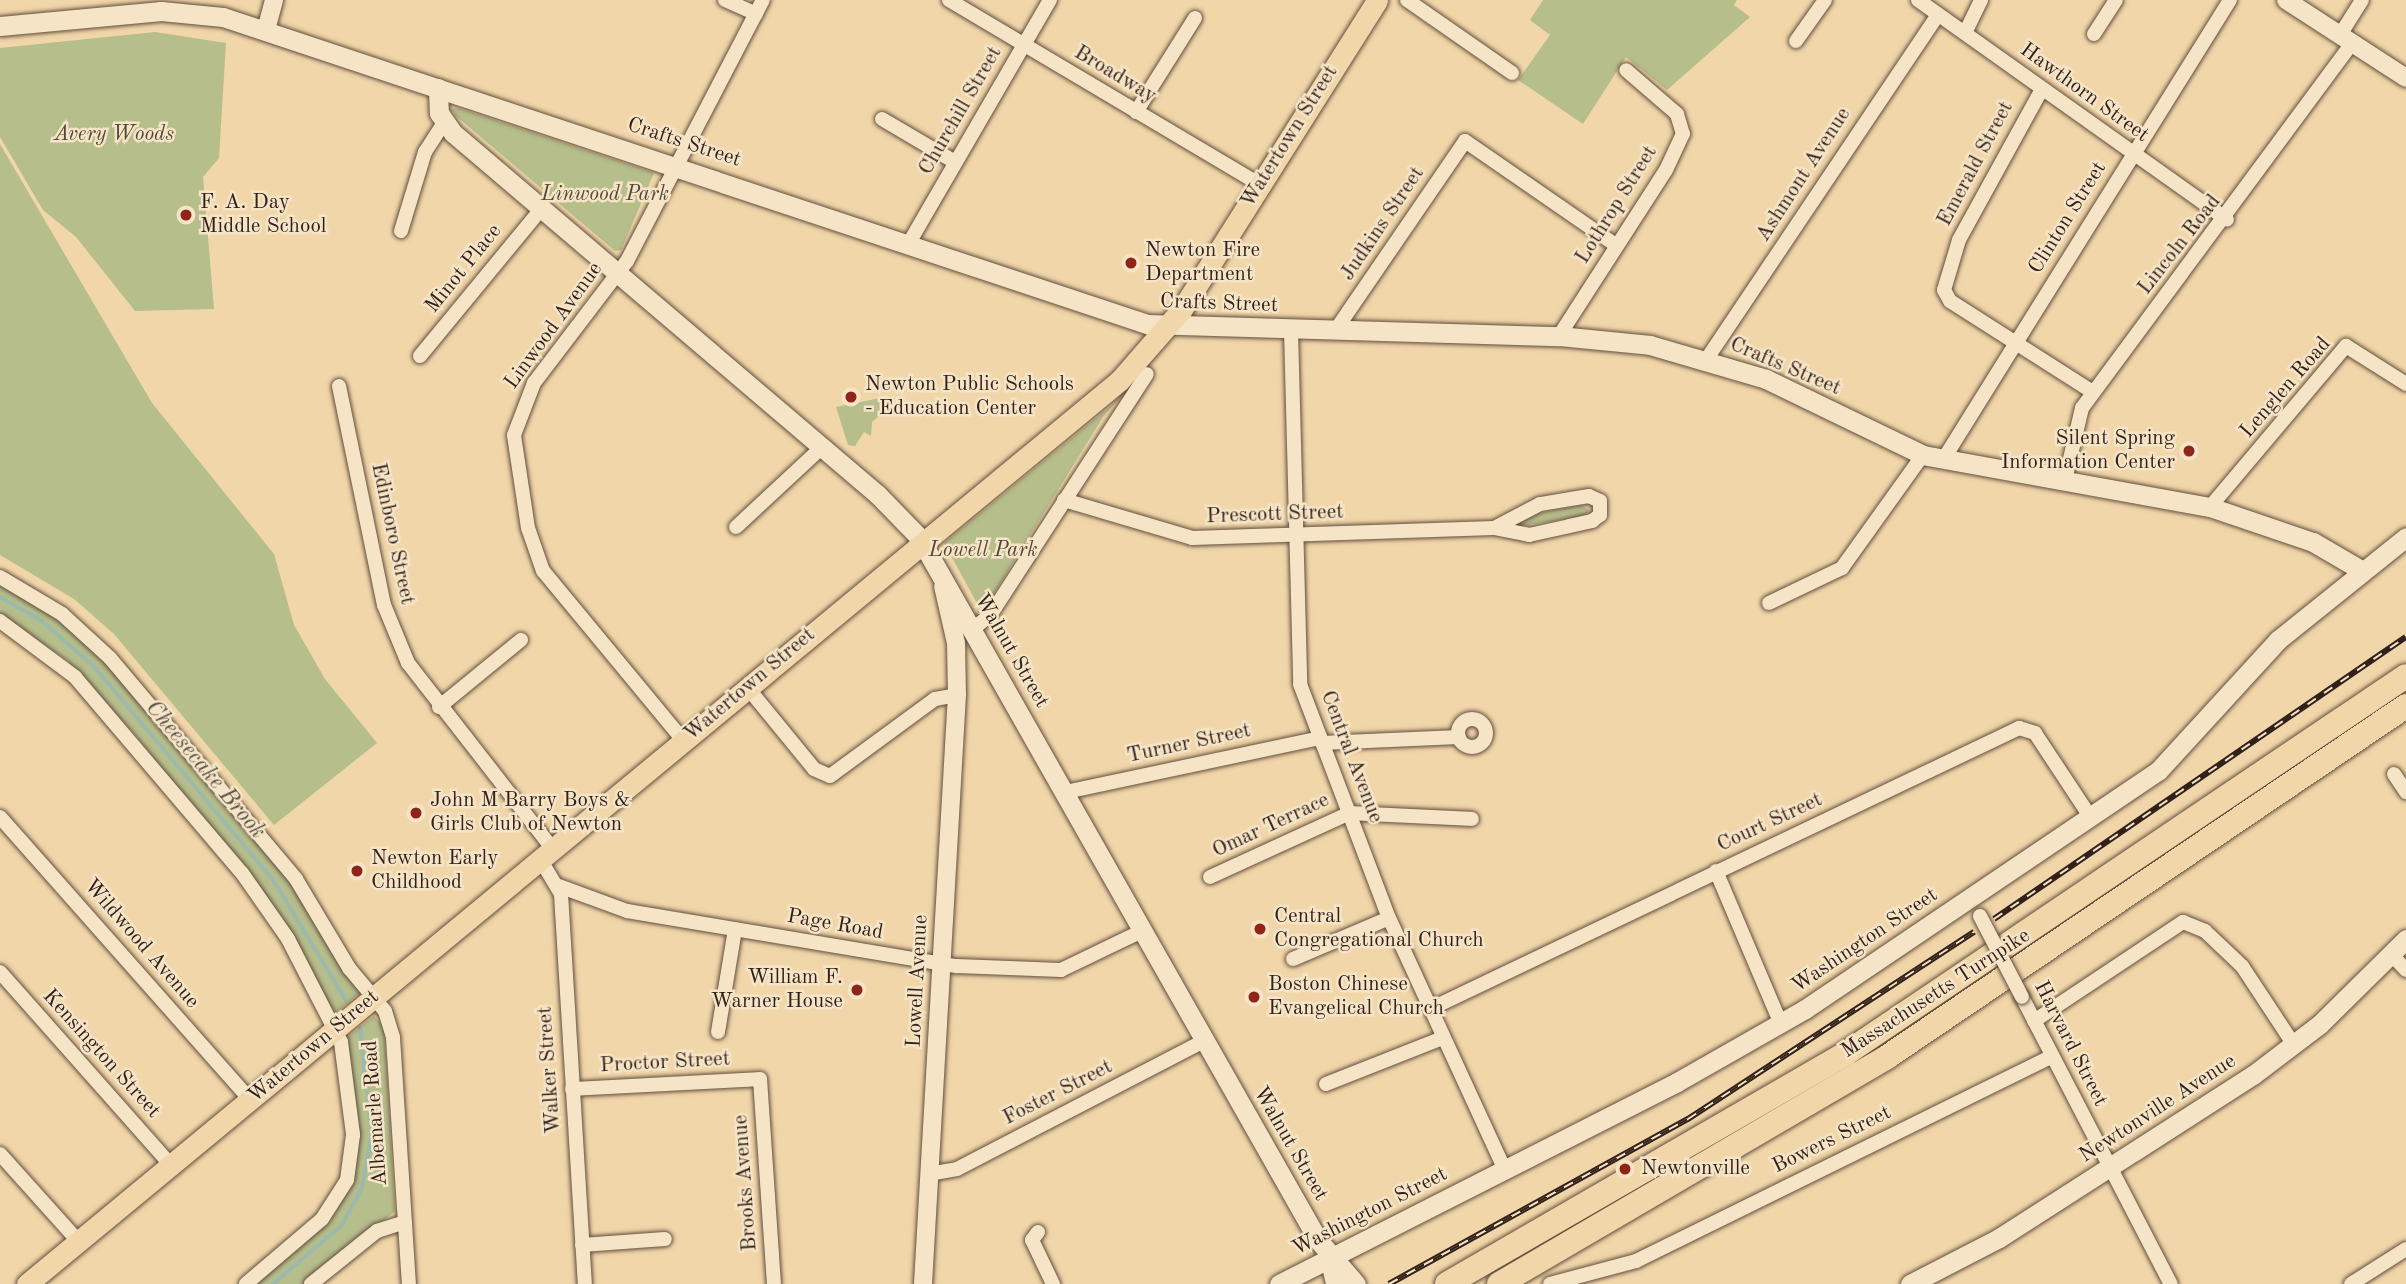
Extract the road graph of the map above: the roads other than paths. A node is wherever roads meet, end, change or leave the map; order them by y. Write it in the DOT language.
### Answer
graph roads {
  1 [pos="268,0"];
  2 [pos="274,0"];
  3 [pos="725,0"];
  4 [pos="763,0"];
  5 [pos="948,0"];
  6 [pos="1050,0"];
  7 [pos="1377,0"];
  8 [pos="1407,0"];
  9 [pos="1825,0"];
  10 [pos="1918,0"];
  11 [pos="1981,0"];
  12 [pos="2116,0"];
  13 [pos="2230,0"];
  14 [pos="2286,0"];
  15 [pos="2362,0"];
  16 [pos="756,14"];
  17 [pos="1938,15"];
  18 [pos="1195,18"];
  19 [pos="0,26"];
  20 [pos="258,27"];
  21 [pos="1965,33"];
  22 [pos="2094,34"];
  23 [pos="2346,39"];
  24 [pos="1796,41"];
  25 [pos="1024,45"];
  26 [pos="1626,70"];
  27 [pos="1512,72"];
  28 [pos="2406,78"];
  29 [pos="438,88"];
  30 [pos="2042,89"];
  31 [pos="1136,112"];
  32 [pos="882,119"];
  33 [pos="444,123"];
  34 [pos="2133,154"];
  35 [pos="956,162"];
  36 [pos="678,165"];
  37 [pos="1260,185"];
  38 [pos="541,209"];
  39 [pos="2227,220"];
  40 [pos="401,231"];
  41 [pos="909,243"];
  42 [pos="1616,245"];
  43 [pos="618,274"];
  44 [pos="1168,327"];
  45 [pos="1291,330"];
  46 [pos="1335,331"];
  47 [pos="1559,336"];
  48 [pos="2015,343"];
  49 [pos="420,356"];
  50 [pos="1706,360"];
  51 [pos="1147,374"];
  52 [pos="2406,384"];
  53 [pos="339,386"];
  54 [pos="2093,392"];
  55 [pos="822,447"];
  56 [pos="1923,455"];
  57 [pos="1943,460"];
  58 [pos="2065,480"];
  59 [pos="1064,500"];
  60 [pos="2210,507"];
  61 [pos="736,527"];
  62 [pos="1494,528"];
  63 [pos="1295,534"];
  64 [pos="2406,537"];
  65 [pos="922,542"];
  66 [pos="2361,570"];
  67 [pos="940,572"];
  68 [pos="0,577"];
  69 [pos="1769,603"];
  70 [pos="0,621"];
  71 [pos="972,630"];
  72 [pos="521,640"];
  73 [pos="985,652"];
  74 [pos="2406,676"];
  75 [pos="747,687"];
  76 [pos="958,688"];
  77 [pos="2406,706"];
  78 [pos="439,707"];
  79 [pos="1459,737"];
  80 [pos="683,740"];
  81 [pos="1321,740"];
  82 [pos="2394,774"];
  83 [pos="1066,792"];
  84 [pos="2406,792"];
  85 [pos="1350,813"];
  86 [pos="0,817"];
  87 [pos="2091,818"];
  88 [pos="1472,819"];
  89 [pos="546,854"];
  90 [pos="1716,872"];
  91 [pos="1210,877"];
  92 [pos="559,886"];
  93 [pos="1969,898"];
  94 [pos="1389,918"];
  95 [pos="735,929"];
  96 [pos="1144,930"];
  97 [pos="2406,939"];
  98 [pos="2391,954"];
  99 [pos="1293,959"];
  100 [pos="942,964"];
  101 [pos="2406,970"];
  102 [pos="0,972"];
  103 [pos="374,997"];
  104 [pos="1430,1009"];
  105 [pos="2034,1021"];
  106 [pos="1781,1024"];
  107 [pos="336,1029"];
  108 [pos="718,1032"];
  109 [pos="1443,1038"];
  110 [pos="1204,1041"];
  111 [pos="2294,1045"];
  112 [pos="2052,1056"];
  113 [pos="760,1079"];
  114 [pos="1326,1084"];
  115 [pos="572,1089"];
  116 [pos="250,1100"];
  117 [pos="0,1154"];
  118 [pos="171,1165"];
  119 [pos="2110,1167"];
  120 [pos="1505,1170"];
  121 [pos="929,1174"];
  122 [pos="405,1222"];
  123 [pos="1038,1232"];
  124 [pos="665,1239"];
  125 [pos="78,1241"];
  126 [pos="582,1245"];
  127 [pos="2406,1249"];
  128 [pos="1329,1257"];
  129 [pos="27,1284"];
  130 [pos="246,1284"];
  131 [pos="311,1284"];
  132 [pos="409,1284"];
  133 [pos="585,1284"];
  134 [pos="774,1284"];
  135 [pos="923,1284"];
  136 [pos="1053,1284"];
  137 [pos="1279,1284"];
  138 [pos="1335,1284"];
  139 [pos="1356,1284"];
  140 [pos="1447,1284"];
  141 [pos="1499,1284"];
  142 [pos="1550,1284"];
  143 [pos="1910,1284"];
  144 [pos="2171,1284"];
  145 [pos="2352,1284"];
  1 -- 20 [label="street"];
  2 -- 20 [label="street"];
  3 -- 16 [label="street"];
  4 -- 16 [label="street, Linwood Avenue"];
  5 -- 25 [label="street, Broadway"];
  6 -- 25 [label="street, Churchill Street"];
  7 -- 37 [label="main road, Watertown Street"];
  8 -- 27 [label="street"];
  9 -- 24 [label="street"];
  10 -- 17 [label="street, Hawthorn Street"];
  11 -- 21 [label="street"];
  12 -- 22 [label="street"];
  13 -- 34 [label="street, Clinton Street"];
  14 -- 23 [label="street"];
  15 -- 23 [label="street, Lincoln Road"];
  16 -- 36 [label="street, Linwood Avenue"];
  17 -- 21 [label="street, Hawthorn Street"];
  17 -- 50 [label="street, Ashmont Avenue"];
  18 -- 31 [label="street"];
  19 -- 20 [label="main road, Crafts Street"];
  20 -- 29 [label="main road, Crafts Street"];
  21 -- 30 [label="street, Hawthorn Street"];
  23 -- 28 [label="street"];
  23 -- 39 [label="street, Lincoln Road"];
  25 -- 31 [label="street, Broadway"];
  25 -- 35 [label="street, Churchill Street"];
  26 -- 42 [label="street, Lothrop Street"];
  29 -- 33 [label="main road"];
  29 -- 36 [label="main road, Crafts Street"];
  30 -- 34 [label="street, Hawthorn Street"];
  30 -- 48 [label="street, Emerald Street"];
  31 -- 37 [label="street, Broadway"];
  32 -- 35 [label="street"];
  33 -- 38 [label="main road, Walnut Street"];
  33 -- 40 [label="street"];
  34 -- 39 [label="street, Hawthorn Street"];
  34 -- 48 [label="street, Clinton Street"];
  35 -- 41 [label="street, Churchill Street"];
  36 -- 41 [label="main road, Crafts Street"];
  36 -- 43 [label="street, Linwood Avenue"];
  37 -- 44 [label="main road, Watertown Street"];
  38 -- 43 [label="main road, Walnut Street"];
  38 -- 49 [label="street, Minot Place"];
  39 -- 54 [label="street, Lincoln Road"];
  41 -- 44 [label="main road, Crafts Street"];
  42 -- 46 [label="street, Judkins Street"];
  42 -- 47 [label="street, Lothrop Street"];
  43 -- 55 [label="main road, Walnut Street"];
  43 -- 80 [label="street, Linwood Avenue"];
  44 -- 45 [label="main road, Crafts Street"];
  44 -- 65 [label="main road, Watertown Street"];
  45 -- 46 [label="main road, Crafts Street"];
  45 -- 63 [label="street, Central Avenue"];
  46 -- 47 [label="main road, Crafts Street"];
  47 -- 50 [label="main road, Crafts Street"];
  48 -- 54 [label="street"];
  48 -- 57 [label="street, Clinton Street"];
  50 -- 56 [label="main road, Crafts Street"];
  51 -- 59 [label="street"];
  52 -- 60 [label="street, Lenglen Road"];
  53 -- 78 [label="street, Edinboro Street"];
  54 -- 58 [label="street, Lincoln Road"];
  55 -- 61 [label="street"];
  55 -- 65 [label="main road, Walnut Street"];
  56 -- 57 [label="main road, Crafts Street"];
  56 -- 69 [label="street"];
  57 -- 58 [label="main road, Crafts Street"];
  58 -- 60 [label="main road, Crafts Street"];
  59 -- 63 [label="street, Prescott Street"];
  59 -- 71 [label="street"];
  60 -- 66 [label="main road, Crafts Street"];
  62 -- 62 [label="street, Prescott Street"];
  62 -- 63 [label="street, Prescott Street"];
  63 -- 81 [label="street, Central Avenue"];
  64 -- 66 [label="main road, Washington Street"];
  65 -- 67 [label="main road, Walnut Street"];
  65 -- 75 [label="main road, Watertown Street"];
  66 -- 87 [label="main road, Washington Street"];
  67 -- 71 [label="main road, Walnut Street"];
  67 -- 76 [label="street, Lowell Avenue"];
  68 -- 103 [label="street, Albemarle Road"];
  70 -- 107 [label="street, Albemarle Road"];
  71 -- 73 [label="main road, Walnut Street"];
  72 -- 78 [label="street"];
  73 -- 76 [label="street"];
  73 -- 83 [label="main road, Walnut Street"];
  74 -- 140 [label="highway, Massachusetts Turnpike"];
  75 -- 76 [label="street"];
  75 -- 80 [label="main road, Watertown Street"];
  76 -- 100 [label="street, Lowell Avenue"];
  77 -- 141 [label="highway, Massachusetts Turnpike"];
  78 -- 89 [label="street, Edinboro Street"];
  79 -- 81 [label="street, Turner Street"];
  80 -- 89 [label="main road, Watertown Street"];
  81 -- 83 [label="street, Turner Street"];
  81 -- 85 [label="street, Central Avenue"];
  82 -- 84 [label="street"];
  83 -- 96 [label="main road, Walnut Street"];
  85 -- 88 [label="street"];
  85 -- 91 [label="street, Omar Terrace"];
  85 -- 94 [label="street, Central Avenue"];
  86 -- 116 [label="street, Wildwood Avenue"];
  87 -- 90 [label="street, Court Street"];
  87 -- 93 [label="main road, Washington Street"];
  89 -- 92 [label="street"];
  89 -- 103 [label="main road, Watertown Street"];
  90 -- 104 [label="street, Court Street"];
  90 -- 106 [label="street"];
  92 -- 95 [label="street, Page Road"];
  92 -- 115 [label="street, Walker Street"];
  93 -- 105 [label="street, Harvard Street, bridge"];
  93 -- 106 [label="main road, Washington Street"];
  94 -- 99 [label="street"];
  94 -- 104 [label="street, Central Avenue"];
  95 -- 100 [label="street, Page Road"];
  95 -- 108 [label="street"];
  96 -- 100 [label="street, Page Road"];
  96 -- 110 [label="main road, Walnut Street"];
  97 -- 98 [label="main road, Newtonville Avenue"];
  98 -- 101 [label="street"];
  98 -- 111 [label="main road, Newtonville Avenue"];
  100 -- 121 [label="street, Lowell Avenue"];
  102 -- 118 [label="street, Kensington Street"];
  103 -- 107 [label="main road, Watertown Street"];
  103 -- 122 [label="street, Albemarle Road"];
  104 -- 109 [label="street, Central Avenue"];
  105 -- 111 [label="street"];
  105 -- 112 [label="street, Harvard Street"];
  106 -- 120 [label="main road, Washington Street"];
  107 -- 116 [label="main road, Watertown Street"];
  107 -- 130 [label="street, Albemarle Road"];
  109 -- 114 [label="street"];
  109 -- 120 [label="street, Central Avenue"];
  110 -- 121 [label="street, Foster Street"];
  110 -- 128 [label="main road, Walnut Street"];
  111 -- 119 [label="main road, Newtonville Avenue"];
  112 -- 119 [label="street, Harvard Street"];
  112 -- 142 [label="street, Bowers Street"];
  113 -- 115 [label="street, Proctor Street"];
  113 -- 134 [label="street, Brooks Avenue"];
  115 -- 126 [label="street, Walker Street"];
  116 -- 118 [label="main road, Watertown Street"];
  117 -- 125 [label="street"];
  118 -- 125 [label="main road, Watertown Street"];
  119 -- 143 [label="main road, Newtonville Avenue"];
  119 -- 144 [label="street, Harvard Street"];
  120 -- 128 [label="main road, Washington Street"];
  121 -- 135 [label="street, Lowell Avenue"];
  122 -- 131 [label="street"];
  122 -- 132 [label="street, Albemarle Road"];
  123 -- 136 [label="street"];
  124 -- 126 [label="street"];
  125 -- 129 [label="main road, Watertown Street"];
  126 -- 133 [label="street, Walker Street"];
  127 -- 145 [label="street"];
  128 -- 137 [label="main road, Washington Street"];
  128 -- 138 [label="main road, Walnut Street"];
  128 -- 139 [label="main road, Walnut Street"];
}
